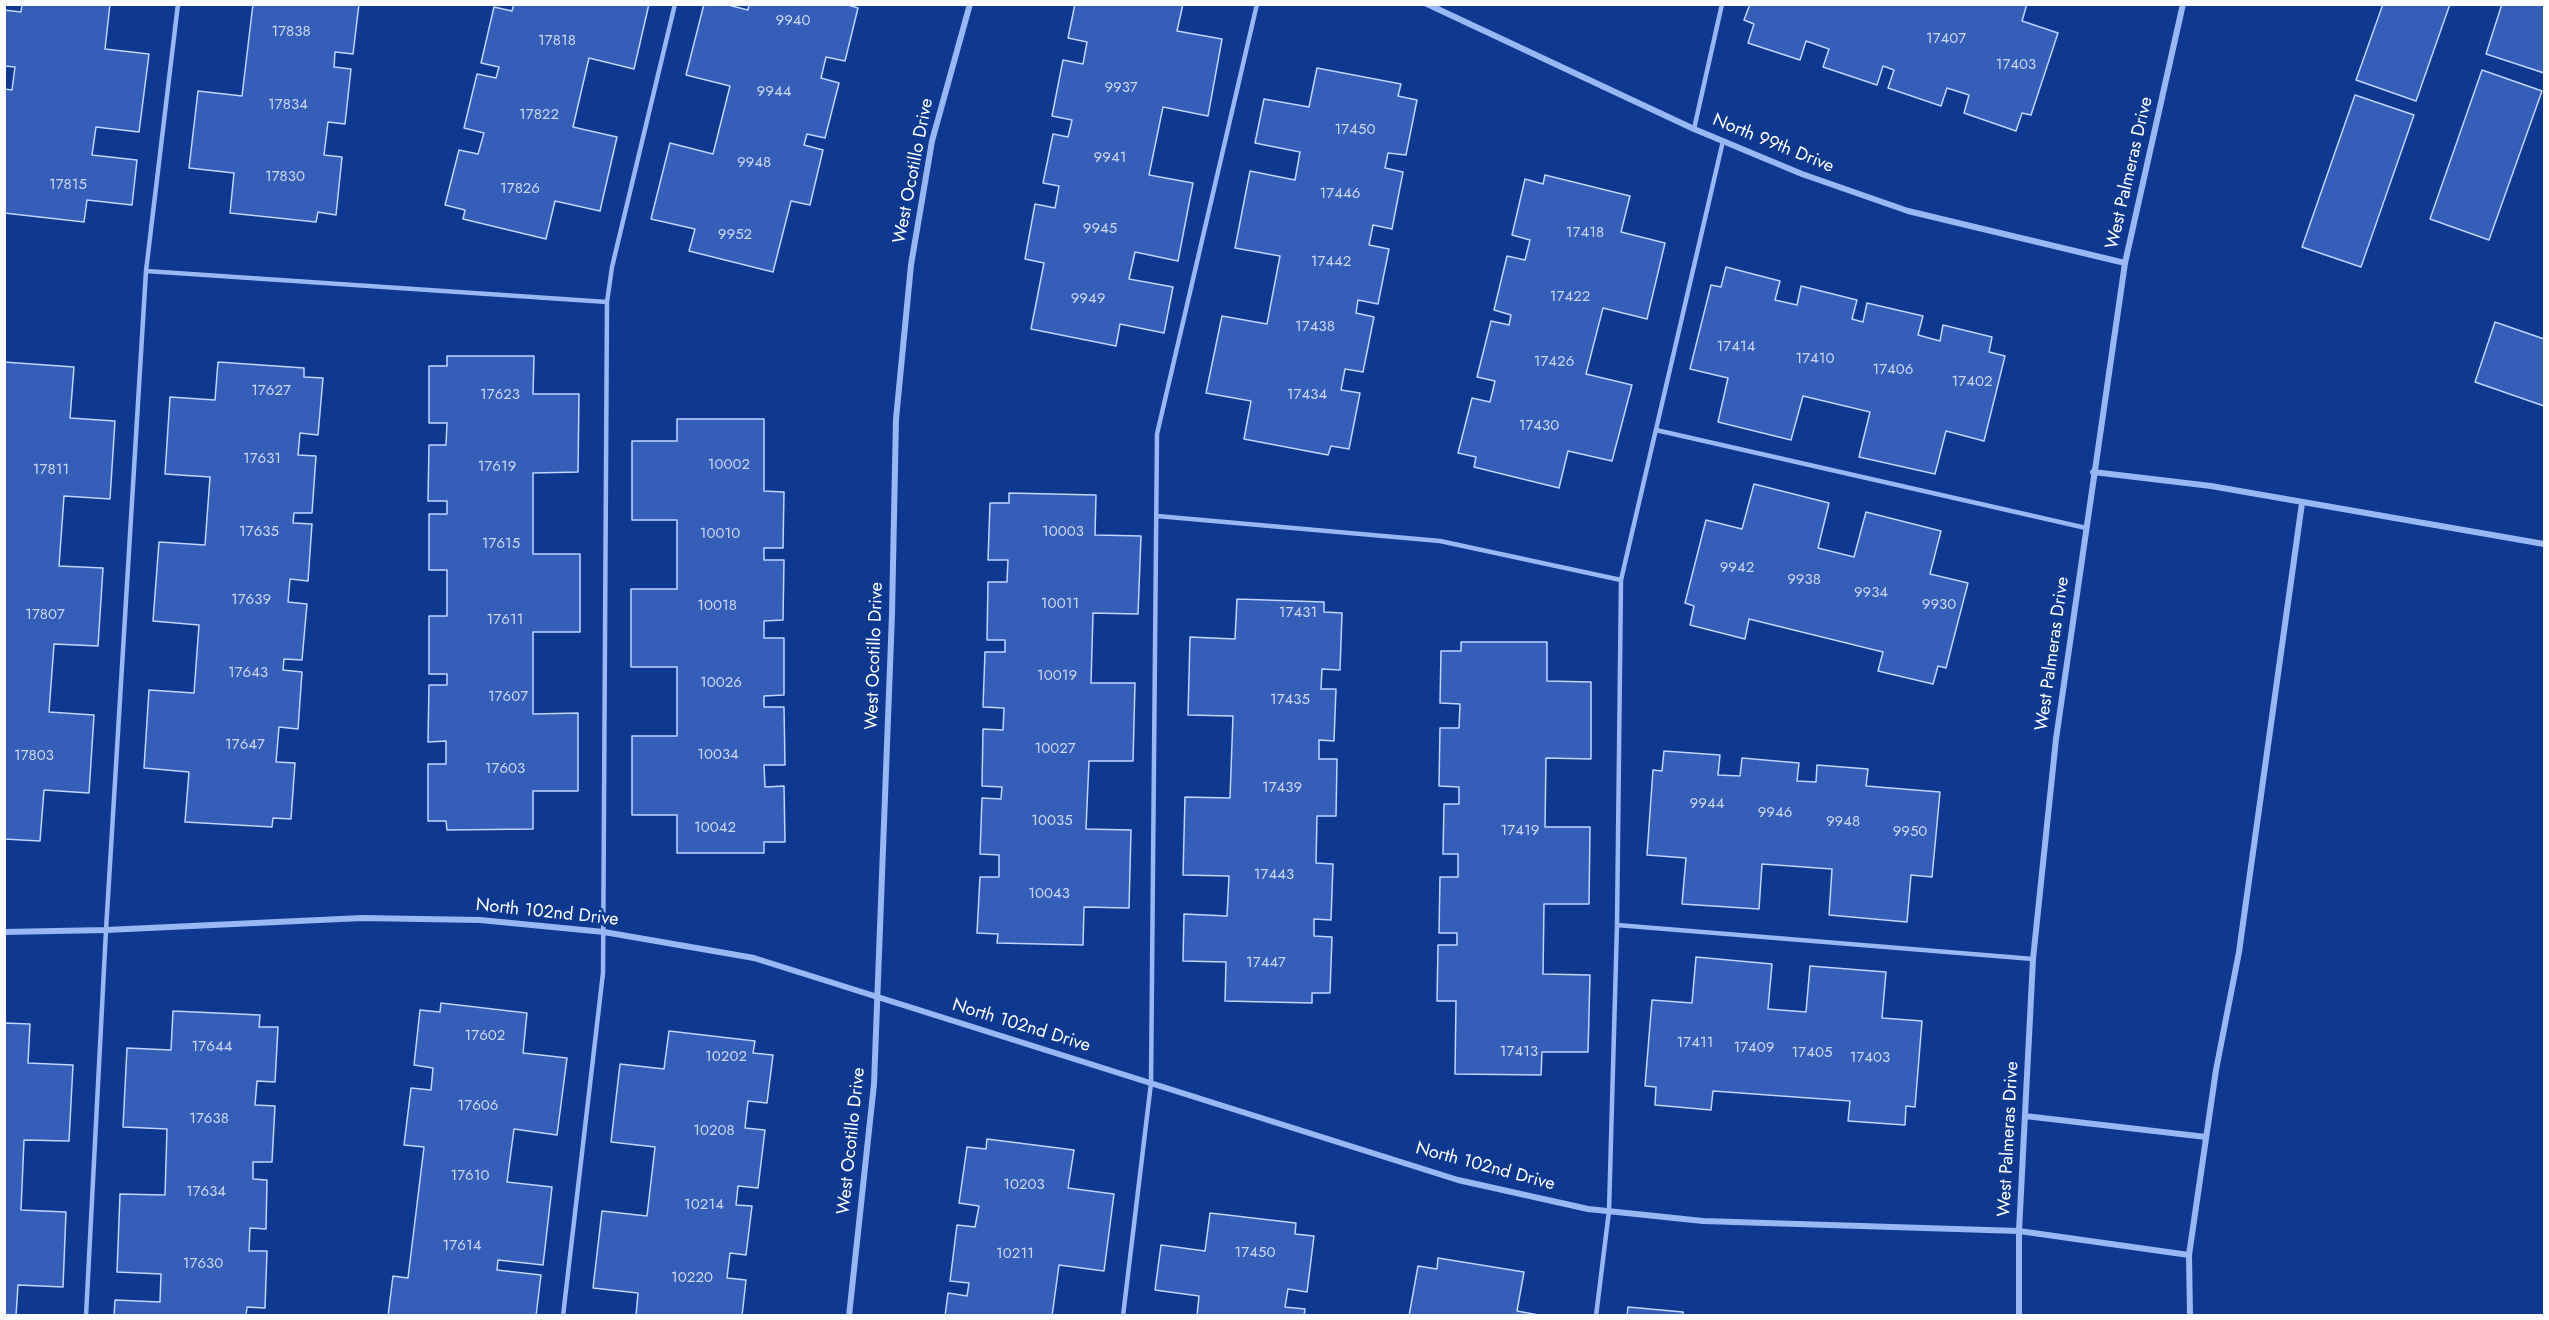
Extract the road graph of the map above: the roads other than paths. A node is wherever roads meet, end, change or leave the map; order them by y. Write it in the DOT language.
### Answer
graph roads {
  1 [pos="178,4"];
  2 [pos="675,4"];
  3 [pos="970,4"];
  4 [pos="1257,4"];
  5 [pos="1427,4"];
  6 [pos="1722,4"];
  7 [pos="2183,5"];
  8 [pos="1694,129"];
  9 [pos="1723,141"];
  10 [pos="2124,263"];
  11 [pos="146,271"];
  12 [pos="608,302"];
  13 [pos="1656,430"];
  14 [pos="2093,472"];
  15 [pos="2302,503"];
  16 [pos="1157,516"];
  17 [pos="2086,528"];
  18 [pos="2544,544"];
  19 [pos="1622,580"];
  20 [pos="1617,925"];
  21 [pos="106,930"];
  22 [pos="604,932"];
  23 [pos="4,933"];
  24 [pos="2033,959"];
  25 [pos="878,997"];
  26 [pos="1151,1083"];
  27 [pos="2025,1116"];
  28 [pos="2206,1137"];
  29 [pos="1609,1211"];
  30 [pos="2019,1231"];
  31 [pos="2189,1256"];
  32 [pos="86,1316"];
  33 [pos="563,1316"];
  34 [pos="849,1316"];
  35 [pos="1123,1316"];
  36 [pos="1596,1316"];
  37 [pos="2019,1316"];
  38 [pos="2190,1316"];
  1 -- 11 [label="lane"];
  2 -- 12 [label="lane"];
  3 -- 25 [label="street, West Ocotillo Drive"];
  4 -- 16 [label="lane"];
  5 -- 8 [label="street, North 99th Drive"];
  6 -- 8 [label="lane"];
  7 -- 10 [label="street, West Palmeras Drive"];
  8 -- 9 [label="street, North 99th Drive"];
  9 -- 10 [label="street, North 99th Drive"];
  9 -- 13 [label="lane"];
  10 -- 14 [label="street, West Palmeras Drive"];
  11 -- 12 [label="lane"];
  11 -- 21 [label="lane"];
  12 -- 22 [label="lane"];
  13 -- 17 [label="lane"];
  13 -- 19 [label="lane"];
  14 -- 15 [label="street"];
  14 -- 17 [label="street, West Palmeras Drive"];
  15 -- 18 [label="street"];
  15 -- 28 [label="street"];
  16 -- 19 [label="lane"];
  16 -- 26 [label="lane"];
  17 -- 24 [label="street, West Palmeras Drive"];
  19 -- 20 [label="lane"];
  20 -- 24 [label="lane"];
  20 -- 29 [label="lane"];
  21 -- 22 [label="street, North 102nd Drive"];
  21 -- 23 [label="street, North 102nd Drive"];
  21 -- 32 [label="lane"];
  22 -- 25 [label="street, North 102nd Drive"];
  22 -- 33 [label="lane"];
  24 -- 27 [label="street, West Palmeras Drive"];
  25 -- 26 [label="street, North 102nd Drive"];
  25 -- 34 [label="street, West Ocotillo Drive"];
  26 -- 29 [label="street, North 102nd Drive"];
  26 -- 35 [label="lane"];
  27 -- 28 [label="street"];
  27 -- 30 [label="street, West Palmeras Drive"];
  28 -- 31 [label="street"];
  29 -- 30 [label="street, North 102nd Drive"];
  29 -- 36 [label="lane"];
  30 -- 31 [label="street, North 102nd Drive"];
  30 -- 37 [label="street, West Palmeras Drive"];
  31 -- 38 [label="street"];
}
